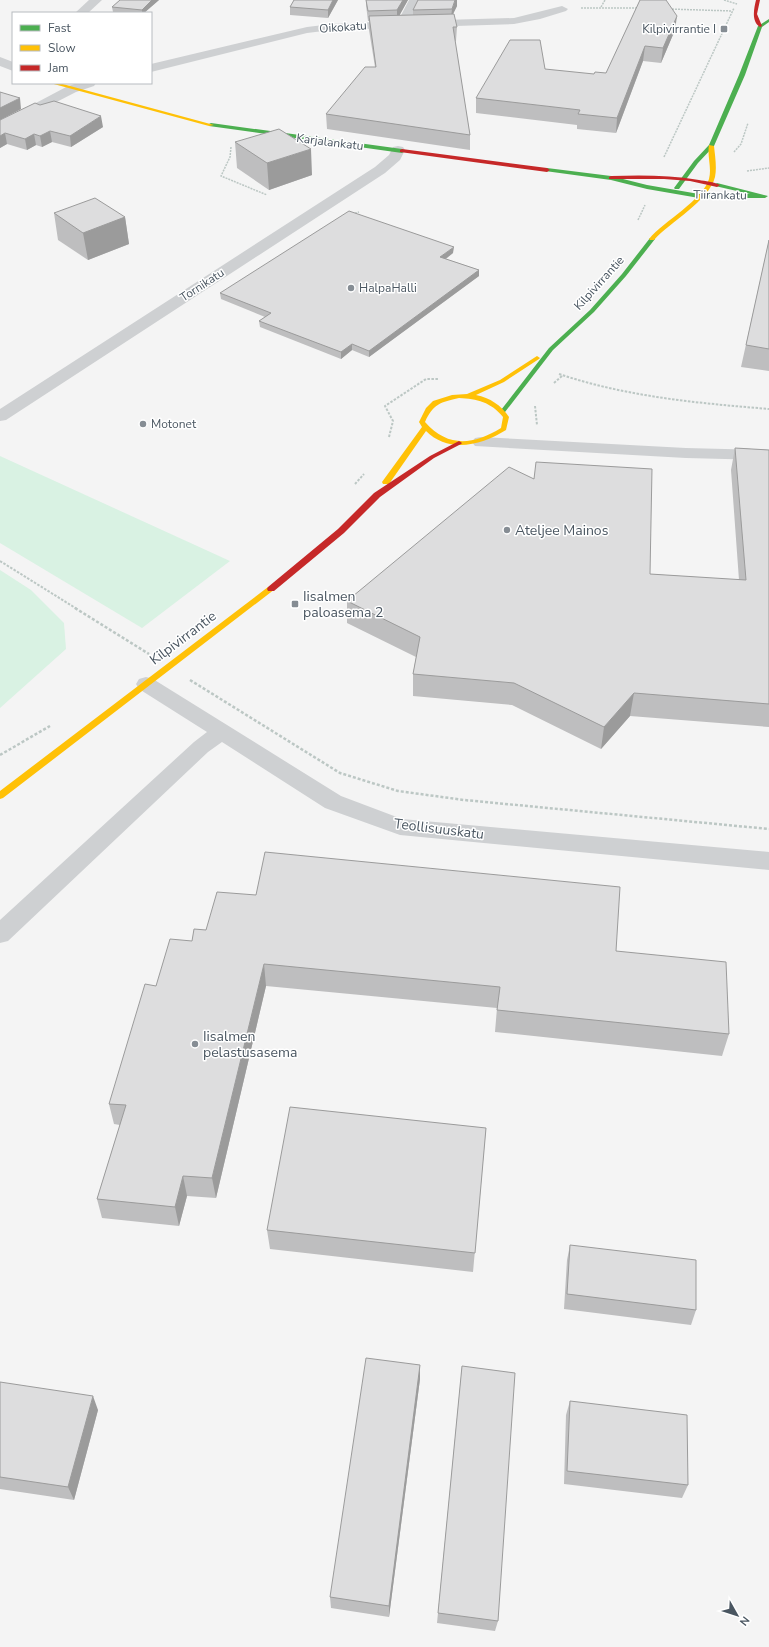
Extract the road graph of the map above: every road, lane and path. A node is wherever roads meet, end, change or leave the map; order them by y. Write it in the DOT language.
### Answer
graph roads {
  1 [pos="96,0"];
  2 [pos="415,0"];
  3 [pos="606,0"];
  4 [pos="724,0"];
  5 [pos="758,0"];
  6 [pos="736,4"];
  7 [pos="640,8"];
  8 [pos="562,9"];
  9 [pos="664,9"];
  10 [pos="82,12"];
  11 [pos="769,20"];
  12 [pos="402,24"];
  13 [pos="760,26"];
  14 [pos="0,61"];
  15 [pos="12,67"];
  16 [pos="152,68"];
  17 [pos="56,84"];
  18 [pos="87,84"];
  19 [pos="72,89"];
  20 [pos="748,123"];
  21 [pos="0,128"];
  22 [pos="234,129"];
  23 [pos="711,146"];
  24 [pos="398,150"];
  25 [pos="733,153"];
  26 [pos="662,161"];
  27 [pos="769,168"];
  28 [pos="742,172"];
  29 [pos="611,178"];
  30 [pos="685,178"];
  31 [pos="710,182"];
  32 [pos="267,195"];
  33 [pos="671,196"];
  34 [pos="699,196"];
  35 [pos="767,196"];
  36 [pos="646,204"];
  37 [pos="664,214"];
  38 [pos="636,224"];
  39 [pos="660,229"];
  40 [pos="552,349"];
  41 [pos="538,366"];
  42 [pos="563,375"];
  43 [pos="441,379"];
  44 [pos="553,384"];
  45 [pos="469,396"];
  46 [pos="535,404"];
  47 [pos="769,410"];
  48 [pos="0,416"];
  49 [pos="504,417"];
  50 [pos="425,428"];
  51 [pos="532,434"];
  52 [pos="481,442"];
  53 [pos="386,443"];
  54 [pos="459,443"];
  55 [pos="566,447"];
  56 [pos="769,455"];
  57 [pos="365,473"];
  58 [pos="350,489"];
  59 [pos="377,495"];
  60 [pos="151,656"];
  61 [pos="145,660"];
  62 [pos="146,684"];
  63 [pos="54,723"];
  64 [pos="221,732"];
  65 [pos="0,755"];
  66 [pos="340,773"];
  67 [pos="0,796"];
  68 [pos="769,829"];
  69 [pos="769,861"];
  70 [pos="0,934"];
  1 -- 10 [label="street"];
  2 -- 12 [label="street"];
  3 -- 7 [label="path"];
  4 -- 6 [label="path"];
  5 -- 13 [label="street"];
  8 -- 12 [label="street, Oikokatu"];
  9 -- 26 [label="path"];
  11 -- 13 [label="street"];
  12 -- 16 [label="street, Oikokatu"];
  13 -- 23 [label="street"];
  14 -- 15 [label="street"];
  17 -- 19 [label="street, Karjalankatu"];
  18 -- 19 [label="street"];
  19 -- 21 [label="street"];
  19 -- 22 [label="street, Karjalankatu"];
  20 -- 25 [label="path"];
  22 -- 24 [label="street, Karjalankatu"];
  22 -- 32 [label="path"];
  23 -- 30 [label="street"];
  23 -- 31 [label="street"];
  24 -- 29 [label="street, Karjalankatu"];
  24 -- 48 [label="street, Tornikatu"];
  27 -- 28 [label="path"];
  29 -- 30 [label="street, Karjalankatu"];
  29 -- 33 [label="street, Karjalankatu"];
  30 -- 31 [label="street, Karjalankatu"];
  30 -- 33 [label="street"];
  31 -- 34 [label="street, Kilpivirrantie"];
  31 -- 35 [label="street, Tiirankatu"];
  33 -- 34 [label="street, Tiirankatu"];
  34 -- 35 [label="street, Tiirankatu"];
  34 -- 39 [label="street, Kilpivirrantie"];
  36 -- 38 [label="path"];
  37 -- 39 [label="street, Kilpivirrantie"];
  39 -- 40 [label="street, Kilpivirrantie"];
  40 -- 41 [label="street, Kilpivirrantie"];
  40 -- 45 [label="street, Kilpivirrantie"];
  41 -- 42 [label="path"];
  41 -- 49 [label="street, Kilpivirrantie"];
  42 -- 44 [label="path"];
  42 -- 47 [label="path"];
  43 -- 53 [label="path"];
  45 -- 49 [label="street"];
  45 -- 50 [label="street"];
  46 -- 51 [label="path"];
  49 -- 51 [label="street"];
  49 -- 52 [label="street"];
  50 -- 54 [label="street"];
  50 -- 59 [label="street, Kilpivirrantie"];
  51 -- 55 [label="street"];
  52 -- 54 [label="street"];
  52 -- 55 [label="street"];
  54 -- 59 [label="street, Kilpivirrantie"];
  55 -- 56 [label="street"];
  57 -- 58 [label="path"];
  59 -- 62 [label="street, Kilpivirrantie"];
  60 -- 61 [label="path"];
  62 -- 64 [label="street, Teollisuuskatu"];
  62 -- 67 [label="street, Kilpivirrantie"];
  63 -- 65 [label="path"];
  64 -- 69 [label="street, Teollisuuskatu"];
  64 -- 70 [label="street"];
  66 -- 68 [label="path"];
}
